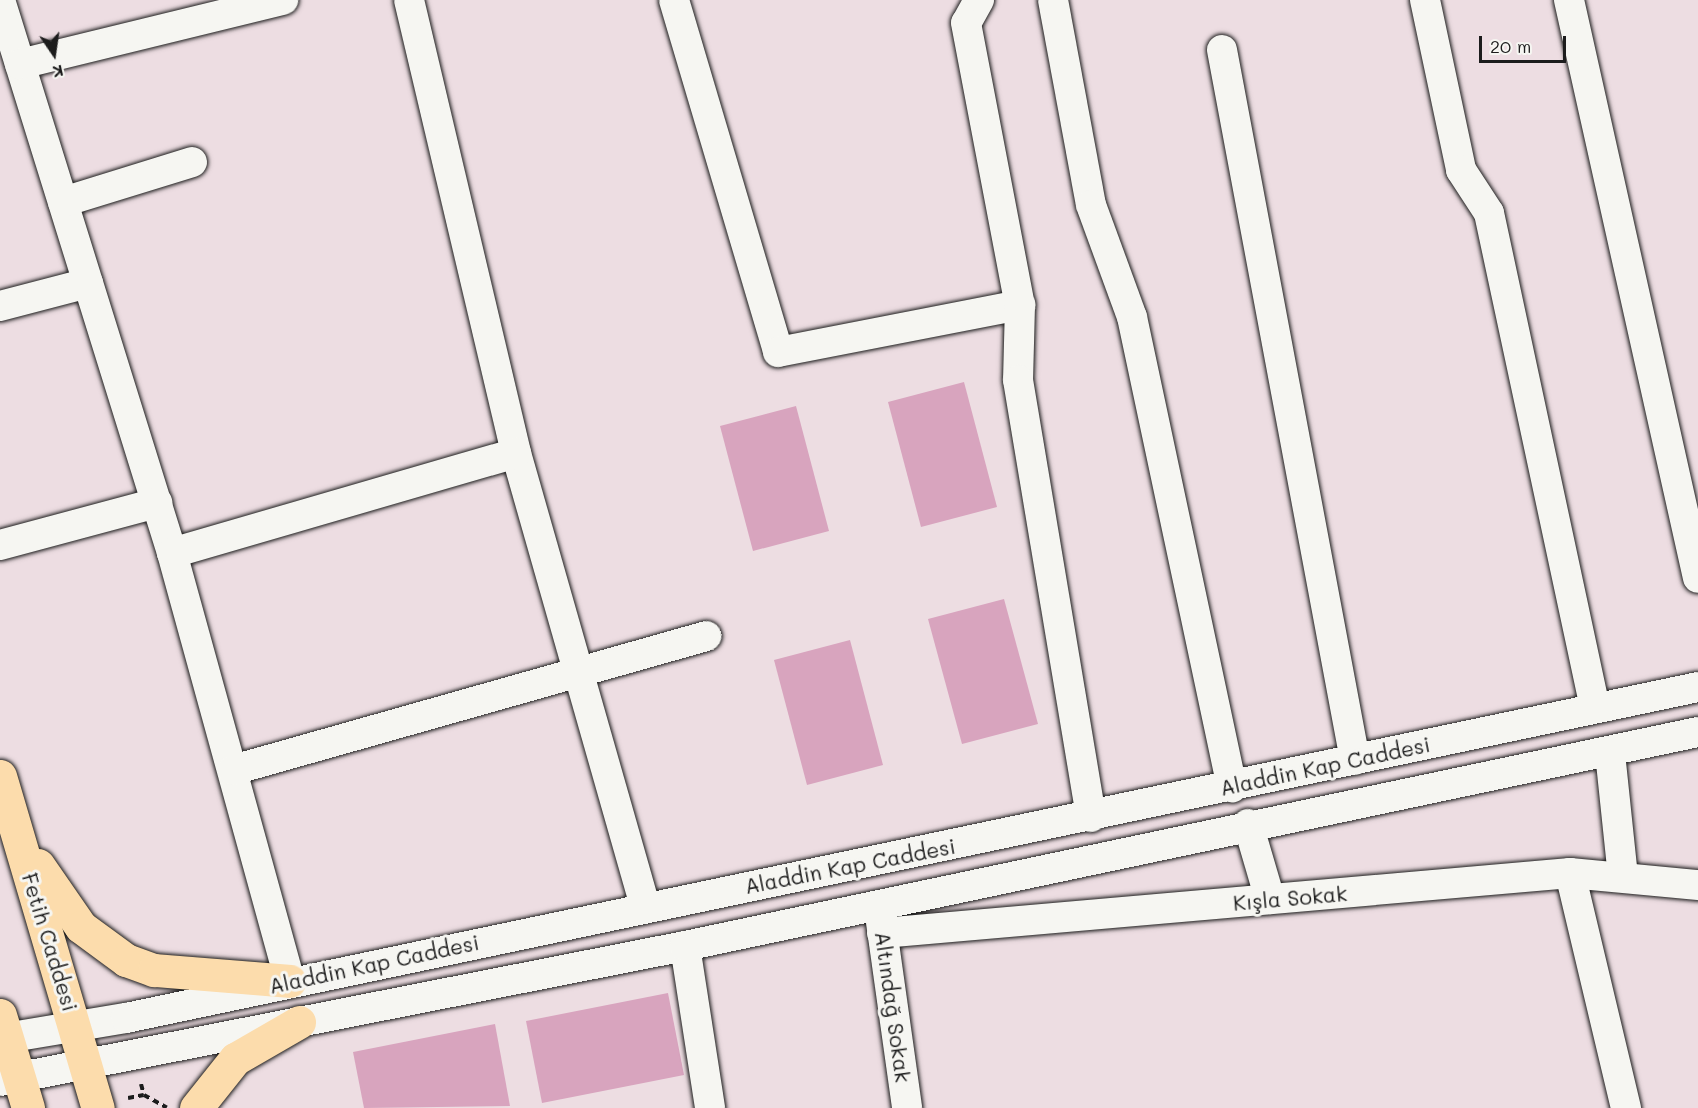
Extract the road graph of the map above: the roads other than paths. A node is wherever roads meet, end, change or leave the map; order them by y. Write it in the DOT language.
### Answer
graph roads {
  1 [pos="0,0"];
  2 [pos="283,0"];
  3 [pos="409,0"];
  4 [pos="674,0"];
  5 [pos="979,0"];
  6 [pos="1053,0"];
  7 [pos="1425,0"];
  8 [pos="1569,0"];
  9 [pos="252,3"];
  10 [pos="1222,51"];
  11 [pos="20,64"];
  12 [pos="192,162"];
  13 [pos="63,202"];
  14 [pos="88,283"];
  15 [pos="1020,305"];
  16 [pos="0,306"];
  17 [pos="516,453"];
  18 [pos="157,503"];
  19 [pos="0,545"];
  20 [pos="172,553"];
  21 [pos="1698,578"];
  22 [pos="706,636"];
  23 [pos="581,670"];
  24 [pos="1698,687"];
  25 [pos="1595,708"];
  26 [pos="1698,732"];
  27 [pos="1610,753"];
  28 [pos="1355,760"];
  29 [pos="233,770"];
  30 [pos="0,776"];
  31 [pos="1232,787"];
  32 [pos="1091,817"];
  33 [pos="1248,824"];
  34 [pos="17,832"];
  35 [pos="1570,873"];
  36 [pos="1623,876"];
  37 [pos="1698,885"];
  38 [pos="1270,899"];
  39 [pos="645,908"];
  40 [pos="880,919"];
  41 [pos="685,946"];
  42 [pos="290,981"];
  43 [pos="299,1022"];
  44 [pos="76,1026"];
  45 [pos="2,1030"];
  46 [pos="85,1066"];
  47 [pos="15,1089"];
  48 [pos="98,1108"];
  49 [pos="196,1108"];
  50 [pos="710,1108"];
  51 [pos="907,1108"];
  52 [pos="1626,1108"];
  1 -- 11 [label="street"];
  2 -- 9 [label="street"];
  3 -- 17 [label="street"];
  4 -- 15 [label="street"];
  5 -- 15 [label="street"];
  6 -- 31 [label="street"];
  7 -- 25 [label="street"];
  8 -- 21 [label="street"];
  9 -- 11 [label="street"];
  10 -- 28 [label="street"];
  11 -- 13 [label="street"];
  12 -- 13 [label="street"];
  13 -- 14 [label="street"];
  14 -- 16 [label="street"];
  14 -- 18 [label="street"];
  15 -- 32 [label="street"];
  17 -- 20 [label="street"];
  17 -- 23 [label="street"];
  18 -- 19 [label="street"];
  18 -- 20 [label="street"];
  20 -- 29 [label="street"];
  22 -- 23 [label="street"];
  23 -- 29 [label="street"];
  23 -- 39 [label="street"];
  24 -- 25 [label="street, Aladdin Kap Caddesi"];
  25 -- 28 [label="street, Aladdin Kap Caddesi"];
  26 -- 27 [label="street, Aladdin Kap Caddesi"];
  27 -- 33 [label="street, Aladdin Kap Caddesi"];
  27 -- 36 [label="street"];
  28 -- 31 [label="street, Aladdin Kap Caddesi"];
  29 -- 42 [label="street"];
  30 -- 34 [label="main road, Fetih Caddesi"];
  31 -- 32 [label="street, Aladdin Kap Caddesi"];
  32 -- 39 [label="street, Aladdin Kap Caddesi"];
  33 -- 38 [label="street"];
  33 -- 40 [label="street, Aladdin Kap Caddesi"];
  34 -- 42 [label="main road"];
  34 -- 44 [label="main road, Fetih Caddesi"];
  35 -- 36 [label="street, Kışla Sokak"];
  35 -- 38 [label="street, Kışla Sokak"];
  35 -- 52 [label="street"];
  36 -- 37 [label="street, Kışla Sokak"];
  38 -- 40 [label="street, Kışla Sokak"];
  39 -- 42 [label="street, Aladdin Kap Caddesi"];
  40 -- 41 [label="street, Aladdin Kap Caddesi"];
  40 -- 51 [label="street, Altındağ Sokak"];
  41 -- 43 [label="street, Aladdin Kap Caddesi"];
  41 -- 50 [label="street"];
  42 -- 44 [label="street, Aladdin Kap Caddesi"];
  43 -- 46 [label="street, Aladdin Kap Caddesi"];
  43 -- 49 [label="main road"];
  44 -- 45 [label="street, Aladdin Kap Caddesi"];
  44 -- 46 [label="main road, Fetih Caddesi"];
  45 -- 47 [label="main road"];
  46 -- 47 [label="street, Aladdin Kap Caddesi"];
  46 -- 48 [label="main road, Fetih Caddesi"];
}
